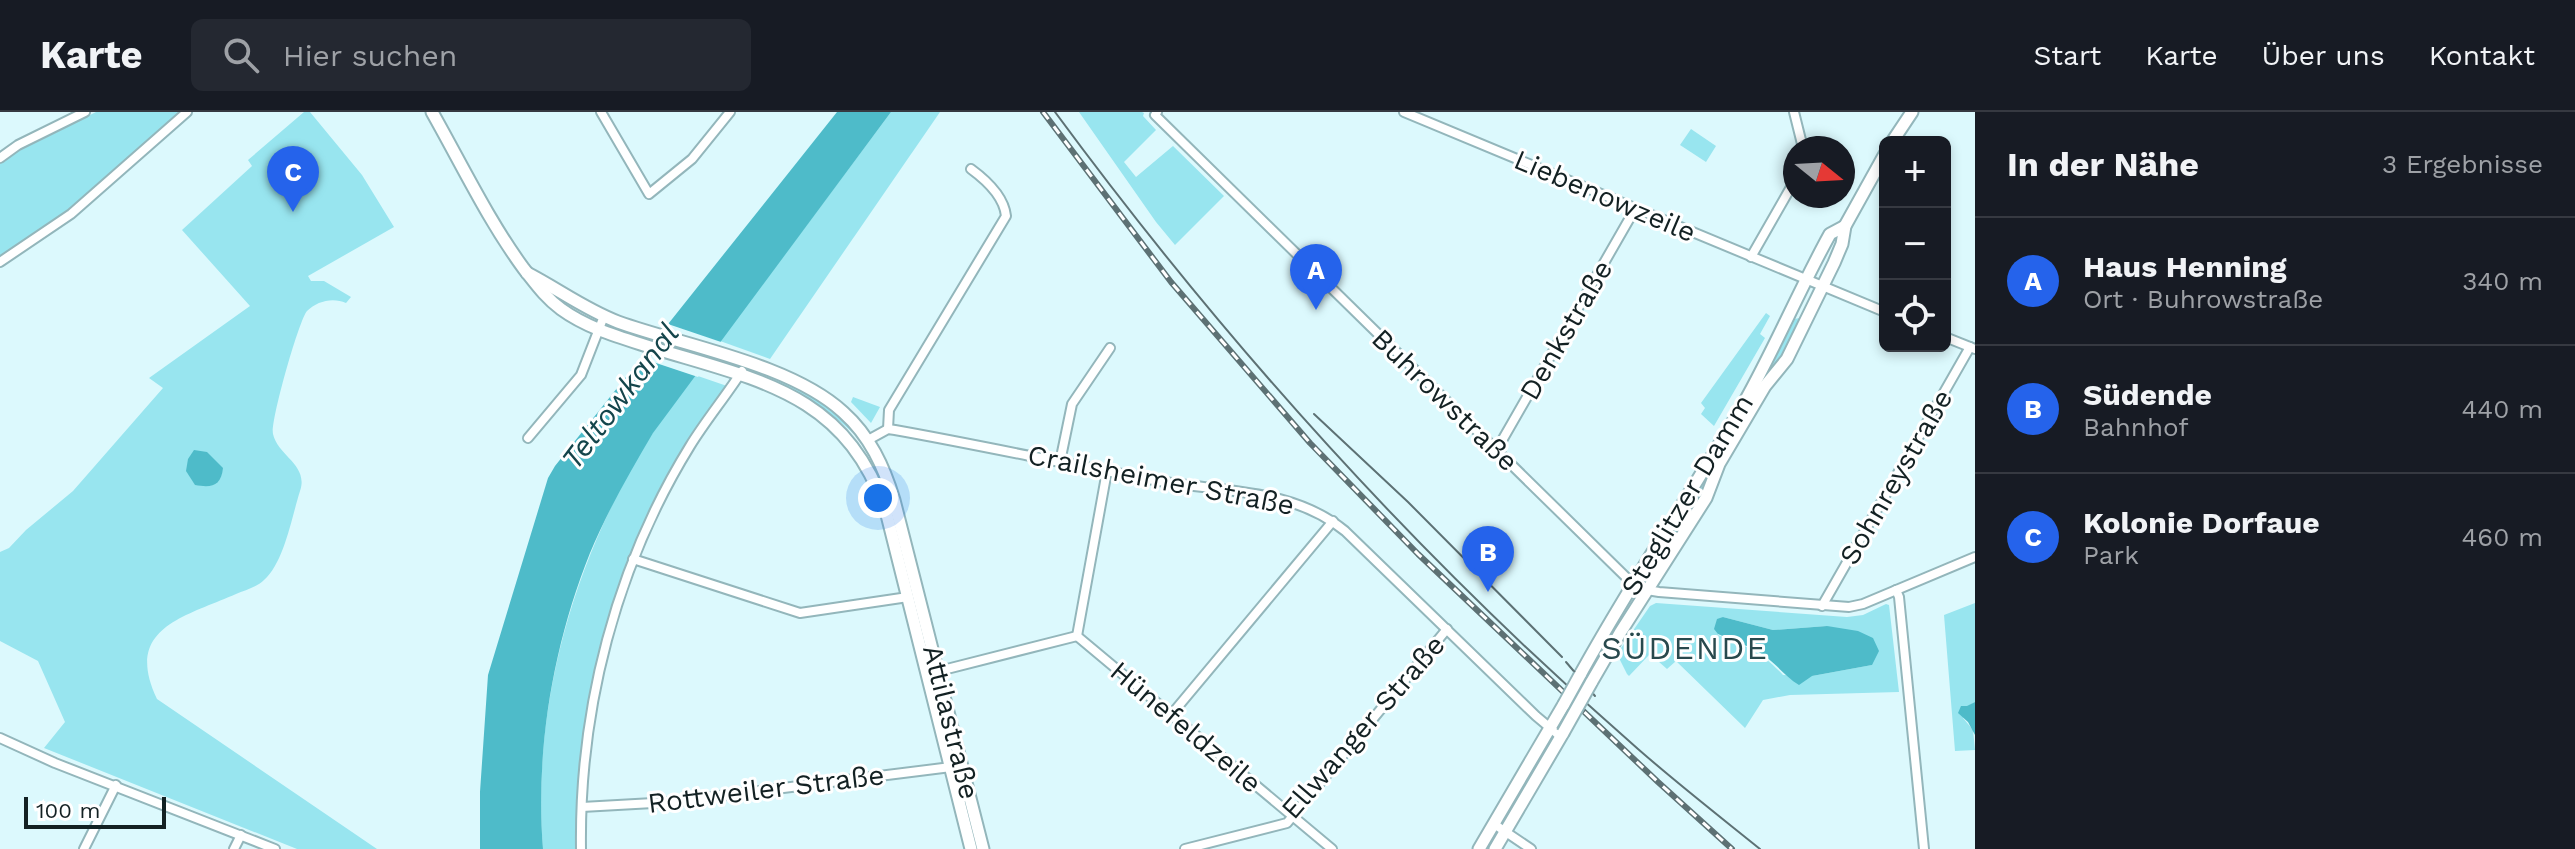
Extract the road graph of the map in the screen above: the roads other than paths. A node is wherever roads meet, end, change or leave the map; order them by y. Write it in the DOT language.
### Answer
graph roads {
  1 [pos="85,112"];
  2 [pos="187,112"];
  3 [pos="432,112"];
  4 [pos="601,112"];
  5 [pos="730,112"];
  6 [pos="1405,112"];
  7 [pos="1794,112"];
  8 [pos="1912,112"];
  9 [pos="1156,113"];
  10 [pos="1800,136"];
  11 [pos="1896,136"];
  12 [pos="1,155"];
  13 [pos="1879,165"];
  14 [pos="971,169"];
  15 [pos="1783,201"];
  16 [pos="1635,209"];
  17 [pos="1845,226"];
  18 [pos="1751,257"];
  19 [pos="0,262"];
  20 [pos="527,272"];
  21 [pos="1807,279"];
  22 [pos="1823,286"];
  23 [pos="1879,309"];
  24 [pos="604,316"];
  25 [pos="600,330"];
  26 [pos="1951,339"];
  27 [pos="1110,348"];
  28 [pos="1972,348"];
  29 [pos="745,362"];
  30 [pos="736,374"];
  31 [pos="888,429"];
  32 [pos="528,438"];
  33 [pos="868,440"];
  34 [pos="856,448"];
  35 [pos="1496,451"];
  36 [pos="1060,462"];
  37 [pos="1107,471"];
  38 [pos="1333,521"];
  39 [pos="1975,557"];
  40 [pos="633,559"];
  41 [pos="1633,584"];
  42 [pos="1647,590"];
  43 [pos="1896,590"];
  44 [pos="914,595"];
  45 [pos="1822,606"];
  46 [pos="1447,629"];
  47 [pos="1077,636"];
  48 [pos="939,671"];
  49 [pos="1171,715"];
  50 [pos="1552,724"];
  51 [pos="1562,735"];
  52 [pos="0,738"];
  53 [pos="956,766"];
  54 [pos="116,785"];
  55 [pos="582,807"];
  56 [pos="1292,816"];
  57 [pos="1494,824"];
  58 [pos="1506,831"];
  59 [pos="241,835"];
  60 [pos="581,848"];
  61 [pos="84,849"];
  62 [pos="234,849"];
  63 [pos="275,849"];
  64 [pos="971,849"];
  65 [pos="983,849"];
  66 [pos="1185,849"];
  67 [pos="1332,849"];
  68 [pos="1479,849"];
  69 [pos="1495,849"];
  70 [pos="1531,849"];
  71 [pos="1924,849"];
  1 -- 12 [label="street"];
  2 -- 19 [label="street"];
  3 -- 20 [label="main road, Attilastraße"];
  4 -- 5 [label="street"];
  6 -- 16 [label="street, Liebenowzeile"];
  7 -- 10 [label="street"];
  8 -- 11 [label="main road"];
  9 -- 35 [label="street, Buhrowstraße"];
  13 -- 17 [label="main road, Steglitzer Damm"];
  14 -- 31 [label="street"];
  15 -- 18 [label="street"];
  16 -- 18 [label="street, Liebenowzeile"];
  16 -- 35 [label="street, Denkstraße"];
  17 -- 21 [label="main road, Steglitzer Damm"];
  17 -- 22 [label="main road, Steglitzer Damm"];
  18 -- 21 [label="street, Liebenowzeile"];
  20 -- 24 [label="main road, Attilastraße"];
  20 -- 25 [label="main road, Attilastraße"];
  21 -- 22 [label="street, Liebenowzeile"];
  21 -- 41 [label="main road, Steglitzer Damm"];
  22 -- 23 [label="street, Liebenowzeile"];
  22 -- 42 [label="main road, Steglitzer Damm"];
  24 -- 25 [label="street"];
  24 -- 29 [label="main road, Attilastraße"];
  25 -- 30 [label="main road, Attilastraße"];
  25 -- 32 [label="street"];
  26 -- 28 [label="street"];
  27 -- 36 [label="street"];
  28 -- 45 [label="street, Sohnreystraße"];
  29 -- 30 [label="street"];
  29 -- 33 [label="main road, Attilastraße"];
  30 -- 34 [label="main road, Attilastraße"];
  30 -- 40 [label="street"];
  31 -- 33 [label="street"];
  31 -- 36 [label="street, Crailsheimer Straße"];
  33 -- 34 [label="main road"];
  33 -- 44 [label="main road, Attilastraße"];
  34 -- 44 [label="main road, Attilastraße"];
  35 -- 41 [label="street, Buhrowstraße"];
  36 -- 37 [label="street, Crailsheimer Straße"];
  37 -- 38 [label="street, Crailsheimer Straße"];
  37 -- 47 [label="street"];
  38 -- 46 [label="street, Crailsheimer Straße"];
  38 -- 49 [label="street"];
  39 -- 43 [label="street"];
  40 -- 44 [label="street"];
  40 -- 55 [label="street"];
  41 -- 42 [label="street"];
  41 -- 50 [label="main road, Steglitzer Damm, bridge"];
  42 -- 45 [label="street"];
  42 -- 51 [label="main road, Steglitzer Damm, bridge"];
  43 -- 45 [label="street"];
  43 -- 71 [label="street"];
  44 -- 48 [label="main road, Attilastraße"];
  44 -- 53 [label="main road, Attilastraße"];
  46 -- 50 [label="street, Crailsheimer Straße"];
  46 -- 56 [label="street, Ellwanger Straße"];
  47 -- 48 [label="street"];
  47 -- 49 [label="street, Hünefeldzeile"];
  48 -- 53 [label="main road, Attilastraße"];
  49 -- 56 [label="street, Hünefeldzeile"];
  50 -- 51 [label="street, Crailsheimer Straße"];
  50 -- 57 [label="main road, Steglitzer Damm"];
  51 -- 58 [label="main road, Steglitzer Damm"];
  52 -- 54 [label="street"];
  53 -- 55 [label="street, Rottweiler Straße"];
  53 -- 64 [label="main road, Attilastraße"];
  53 -- 65 [label="main road, Attilastraße"];
  54 -- 59 [label="street"];
  54 -- 61 [label="street"];
  55 -- 60 [label="street"];
  56 -- 66 [label="street, Ellwanger Straße"];
  56 -- 67 [label="street, Hünefeldzeile"];
  57 -- 58 [label="street"];
  57 -- 68 [label="main road, Steglitzer Damm"];
  58 -- 69 [label="main road, Steglitzer Damm"];
  58 -- 70 [label="street"];
  59 -- 62 [label="street"];
  59 -- 63 [label="street"];
}
